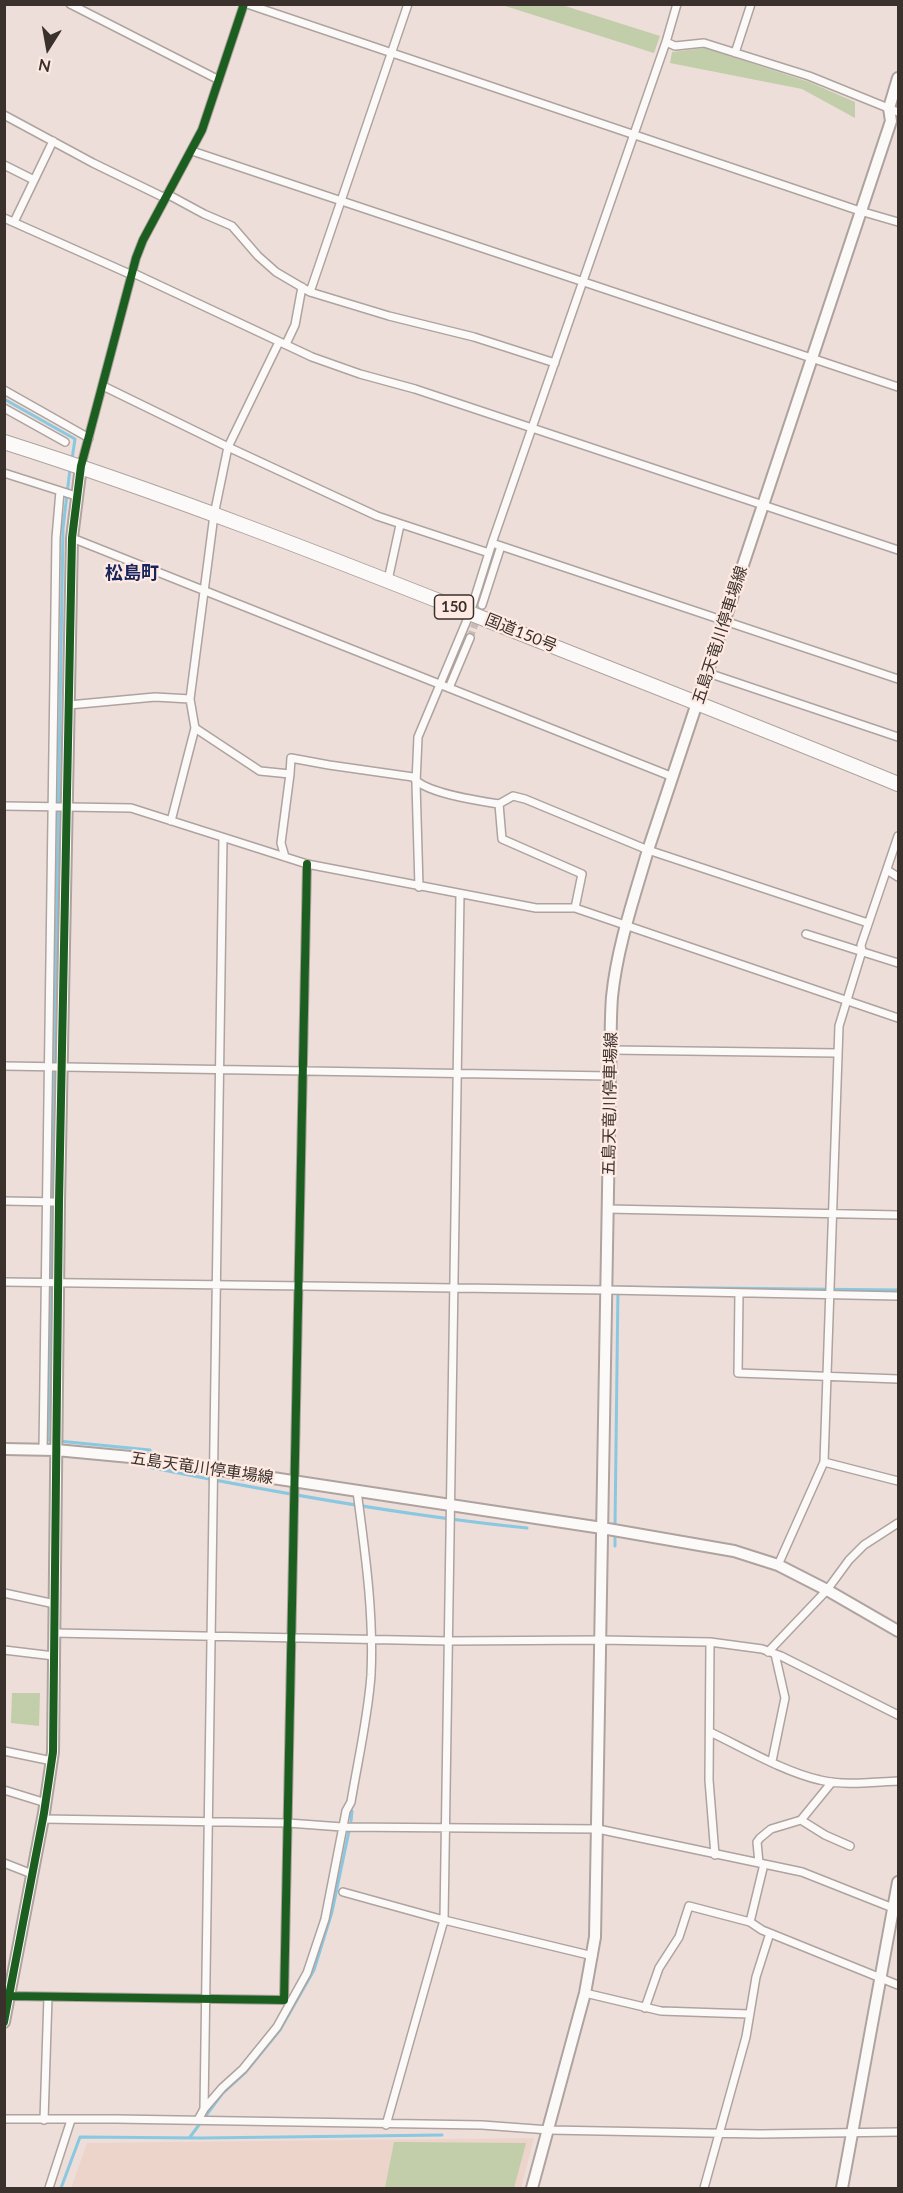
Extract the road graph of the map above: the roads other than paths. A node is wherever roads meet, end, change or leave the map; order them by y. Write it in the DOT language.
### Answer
graph roads {
  1 [pos="70,4"];
  2 [pos="245,4"];
  3 [pos="408,4"];
  4 [pos="677,4"];
  5 [pos="751,4"];
  6 [pos="666,42"];
  7 [pos="392,53"];
  8 [pos="735,53"];
  9 [pos="898,78"];
  10 [pos="219,80"];
  11 [pos="894,114"];
  12 [pos="4,115"];
  13 [pos="633,134"];
  14 [pos="53,141"];
  15 [pos="192,151"];
  16 [pos="4,165"];
  17 [pos="34,180"];
  18 [pos="166,196"];
  19 [pos="342,200"];
  20 [pos="860,211"];
  21 [pos="4,218"];
  22 [pos="14,222"];
  23 [pos="898,222"];
  24 [pos="132,274"];
  25 [pos="582,282"];
  26 [pos="302,287"];
  27 [pos="310,292"];
  28 [pos="282,343"];
  29 [pos="811,357"];
  30 [pos="555,363"];
  31 [pos="103,387"];
  32 [pos="898,387"];
  33 [pos="4,390"];
  34 [pos="4,408"];
  35 [pos="41,411"];
  36 [pos="33,424"];
  37 [pos="531,428"];
  38 [pos="89,438"];
  39 [pos="4,442"];
  40 [pos="65,442"];
  41 [pos="228,447"];
  42 [pos="81,466"];
  43 [pos="4,473"];
  44 [pos="60,491"];
  45 [pos="76,496"];
  46 [pos="762,506"];
  47 [pos="214,515"];
  48 [pos="400,525"];
  49 [pos="72,538"];
  50 [pos="492,543"];
  51 [pos="501,546"];
  52 [pos="898,550"];
  53 [pos="489,553"];
  54 [pos="388,580"];
  55 [pos="205,591"];
  56 [pos="482,605"];
  57 [pos="470,613"];
  58 [pos="724,621"];
  59 [pos="470,638"];
  60 [pos="708,673"];
  61 [pos="898,679"];
  62 [pos="440,684"];
  63 [pos="448,688"];
  64 [pos="190,699"];
  65 [pos="698,704"];
  66 [pos="69,705"];
  67 [pos="195,728"];
  68 [pos="898,737"];
  69 [pos="290,774"];
  70 [pos="673,777"];
  71 [pos="416,783"];
  72 [pos="898,784"];
  73 [pos="500,804"];
  74 [pos="4,806"];
  75 [pos="59,807"];
  76 [pos="171,821"];
  77 [pos="898,836"];
  78 [pos="223,838"];
  79 [pos="648,850"];
  80 [pos="285,857"];
  81 [pos="307,864"];
  82 [pos="886,870"];
  83 [pos="898,877"];
  84 [pos="419,887"];
  85 [pos="460,894"];
  86 [pos="575,908"];
  87 [pos="868,923"];
  88 [pos="626,925"];
  89 [pos="806,934"];
  90 [pos="862,951"];
  91 [pos="898,963"];
  92 [pos="848,1000"];
  93 [pos="898,1018"];
  94 [pos="611,1050"];
  95 [pos="837,1053"];
  96 [pos="4,1066"];
  97 [pos="50,1068"];
  98 [pos="62,1068"];
  99 [pos="220,1069"];
  100 [pos="303,1072"];
  101 [pos="457,1074"];
  102 [pos="610,1076"];
  103 [pos="4,1201"];
  104 [pos="47,1202"];
  105 [pos="59,1202"];
  106 [pos="607,1209"];
  107 [pos="832,1214"];
  108 [pos="898,1215"];
  109 [pos="4,1282"];
  110 [pos="46,1283"];
  111 [pos="59,1284"];
  112 [pos="217,1286"];
  113 [pos="299,1287"];
  114 [pos="454,1289"];
  115 [pos="607,1290"];
  116 [pos="740,1293"];
  117 [pos="829,1295"];
  118 [pos="898,1296"];
  119 [pos="826,1377"];
  120 [pos="898,1379"];
  121 [pos="4,1449"];
  122 [pos="43,1450"];
  123 [pos="56,1450"];
  124 [pos="824,1462"];
  125 [pos="214,1469"];
  126 [pos="898,1481"];
  127 [pos="294,1482"];
  128 [pos="357,1491"];
  129 [pos="450,1505"];
  130 [pos="898,1523"];
  131 [pos="602,1528"];
  132 [pos="778,1565"];
  133 [pos="827,1590"];
  134 [pos="4,1593"];
  135 [pos="55,1604"];
  136 [pos="898,1631"];
  137 [pos="54,1633"];
  138 [pos="212,1635"];
  139 [pos="290,1637"];
  140 [pos="371,1638"];
  141 [pos="601,1640"];
  142 [pos="448,1641"];
  143 [pos="710,1642"];
  144 [pos="4,1650"];
  145 [pos="772,1653"];
  146 [pos="54,1656"];
  147 [pos="898,1715"];
  148 [pos="710,1732"];
  149 [pos="4,1751"];
  150 [pos="52,1761"];
  151 [pos="772,1761"];
  152 [pos="898,1781"];
  153 [pos="832,1782"];
  154 [pos="4,1790"];
  155 [pos="46,1803"];
  156 [pos="43,1819"];
  157 [pos="801,1820"];
  158 [pos="209,1821"];
  159 [pos="288,1823"];
  160 [pos="342,1827"];
  161 [pos="446,1827"];
  162 [pos="598,1829"];
  163 [pos="850,1846"];
  164 [pos="715,1855"];
  165 [pos="4,1863"];
  166 [pos="762,1863"];
  167 [pos="32,1874"];
  168 [pos="898,1882"];
  169 [pos="343,1892"];
  170 [pos="896,1909"];
  171 [pos="444,1920"];
  172 [pos="750,1922"];
  173 [pos="770,1933"];
  174 [pos="593,1956"];
  175 [pos="881,1977"];
  176 [pos="8,1982"];
  177 [pos="898,1985"];
  178 [pos="585,1993"];
  179 [pos="9,1996"];
  180 [pos="48,1997"];
  181 [pos="207,2000"];
  182 [pos="645,2008"];
  183 [pos="749,2014"];
  184 [pos="4,2022"];
  185 [pos="204,2109"];
  186 [pos="4,2119"];
  187 [pos="44,2120"];
  188 [pos="71,2120"];
  189 [pos="198,2120"];
  190 [pos="386,2125"];
  191 [pos="549,2130"];
  192 [pos="853,2131"];
  193 [pos="898,2132"];
  194 [pos="719,2133"];
  195 [pos="49,2188"];
  196 [pos="532,2188"];
  197 [pos="704,2188"];
  198 [pos="842,2188"];
  1 -- 10 [label="street"];
  2 -- 7 [label="street"];
  2 -- 10 [label="street"];
  3 -- 7 [label="street"];
  4 -- 6 [label="street"];
  5 -- 8 [label="street"];
  6 -- 8 [label="street"];
  6 -- 13 [label="street"];
  7 -- 13 [label="street"];
  7 -- 19 [label="street"];
  8 -- 11 [label="street"];
  9 -- 11 [label="street, 五島天竜川停車場線"];
  10 -- 15 [label="street"];
  11 -- 20 [label="street, 五島天竜川停車場線"];
  12 -- 14 [label="street"];
  13 -- 20 [label="street"];
  13 -- 25 [label="street"];
  14 -- 17 [label="street"];
  14 -- 18 [label="street"];
  15 -- 18 [label="street"];
  15 -- 19 [label="street"];
  16 -- 17 [label="street"];
  17 -- 22 [label="street"];
  18 -- 24 [label="street"];
  18 -- 26 [label="street"];
  19 -- 25 [label="street"];
  19 -- 27 [label="street"];
  20 -- 23 [label="street"];
  20 -- 29 [label="street, 五島天竜川停車場線"];
  21 -- 22 [label="street"];
  22 -- 24 [label="street"];
  24 -- 28 [label="street"];
  24 -- 31 [label="street"];
  25 -- 29 [label="street"];
  25 -- 30 [label="street"];
  26 -- 27 [label="street"];
  26 -- 28 [label="street"];
  27 -- 30 [label="street"];
  28 -- 37 [label="street"];
  28 -- 41 [label="street"];
  29 -- 32 [label="street"];
  29 -- 46 [label="street, 五島天竜川停車場線"];
  30 -- 37 [label="street"];
  31 -- 38 [label="street"];
  31 -- 41 [label="street"];
  33 -- 35 [label="street"];
  34 -- 36 [label="street"];
  35 -- 36 [label="street"];
  35 -- 38 [label="street"];
  36 -- 40 [label="street"];
  37 -- 46 [label="street"];
  37 -- 50 [label="street"];
  38 -- 42 [label="street"];
  39 -- 42 [label="highway, 国道150号 / 150"];
  41 -- 47 [label="street"];
  41 -- 48 [label="street"];
  42 -- 45 [label="street"];
  42 -- 47 [label="highway, 国道150号 / 150"];
  43 -- 44 [label="street"];
  44 -- 45 [label="street"];
  44 -- 75 [label="street"];
  45 -- 49 [label="street"];
  46 -- 52 [label="street"];
  46 -- 58 [label="street, 五島天竜川停車場線"];
  47 -- 54 [label="highway, 国道150号 / 150"];
  47 -- 55 [label="street"];
  48 -- 53 [label="street"];
  48 -- 54 [label="street"];
  49 -- 55 [label="street"];
  49 -- 66 [label="street"];
  50 -- 51 [label="street"];
  50 -- 53 [label="street"];
  51 -- 56 [label="street"];
  51 -- 58 [label="street"];
  53 -- 57 [label="street"];
  54 -- 57 [label="highway, 国道150号 / 150"];
  55 -- 62 [label="street"];
  55 -- 64 [label="street"];
  57 -- 62 [label="street"];
  57 -- 65 [label="highway, 国道150号 / 150"];
  58 -- 60 [label="street, 五島天竜川停車場線"];
  58 -- 61 [label="street"];
  59 -- 63 [label="street"];
  60 -- 65 [label="street, 五島天竜川停車場線"];
  60 -- 68 [label="street"];
  62 -- 63 [label="street"];
  62 -- 71 [label="street"];
  63 -- 70 [label="street"];
  64 -- 66 [label="street"];
  64 -- 67 [label="street"];
  65 -- 70 [label="street, 五島天竜川停車場線"];
  65 -- 72 [label="highway, 国道150号 / 150"];
  66 -- 75 [label="street"];
  67 -- 69 [label="street"];
  67 -- 76 [label="street"];
  69 -- 71 [label="street"];
  69 -- 80 [label="street"];
  70 -- 79 [label="street, 五島天竜川停車場線"];
  71 -- 73 [label="street"];
  71 -- 84 [label="street"];
  73 -- 79 [label="street"];
  73 -- 86 [label="street"];
  74 -- 75 [label="street"];
  75 -- 76 [label="street"];
  75 -- 97 [label="street"];
  75 -- 98 [label="street"];
  76 -- 78 [label="street"];
  77 -- 82 [label="street"];
  78 -- 80 [label="street"];
  78 -- 99 [label="street"];
  79 -- 87 [label="street"];
  79 -- 88 [label="street, 五島天竜川停車場線"];
  80 -- 81 [label="street"];
  81 -- 84 [label="street"];
  81 -- 100 [label="street"];
  82 -- 83 [label="street"];
  82 -- 87 [label="street"];
  84 -- 85 [label="street"];
  85 -- 86 [label="street"];
  85 -- 101 [label="street"];
  86 -- 88 [label="street"];
  87 -- 90 [label="street"];
  88 -- 92 [label="street"];
  88 -- 94 [label="street, 五島天竜川停車場線"];
  89 -- 90 [label="street"];
  90 -- 91 [label="street"];
  90 -- 92 [label="street"];
  92 -- 93 [label="street"];
  92 -- 95 [label="street"];
  94 -- 95 [label="street"];
  94 -- 102 [label="street, 五島天竜川停車場線"];
  95 -- 107 [label="street"];
  96 -- 97 [label="street"];
  97 -- 98 [label="street"];
  97 -- 104 [label="street"];
  98 -- 99 [label="street"];
  98 -- 105 [label="street"];
  99 -- 100 [label="street"];
  99 -- 112 [label="street"];
  100 -- 101 [label="street"];
  100 -- 113 [label="street"];
  101 -- 102 [label="street"];
  101 -- 114 [label="street"];
  102 -- 106 [label="street, 五島天竜川停車場線"];
  103 -- 104 [label="street"];
  104 -- 105 [label="street"];
  104 -- 110 [label="street"];
  105 -- 111 [label="street"];
  106 -- 107 [label="street"];
  106 -- 115 [label="street, 五島天竜川停車場線"];
  107 -- 108 [label="street"];
  107 -- 117 [label="street"];
  109 -- 110 [label="street"];
  110 -- 111 [label="street"];
  110 -- 122 [label="street"];
  111 -- 112 [label="street"];
  111 -- 123 [label="street"];
  112 -- 113 [label="street"];
  112 -- 125 [label="street"];
  113 -- 114 [label="street"];
  113 -- 127 [label="street"];
  114 -- 115 [label="street"];
  114 -- 129 [label="street"];
  115 -- 116 [label="street"];
  115 -- 131 [label="street, 五島天竜川停車場線"];
  116 -- 117 [label="street"];
  116 -- 119 [label="street"];
  117 -- 118 [label="street"];
  117 -- 119 [label="street"];
  119 -- 120 [label="street"];
  119 -- 124 [label="street"];
  121 -- 122 [label="street, 五島天竜川停車場線"];
  122 -- 123 [label="street, 五島天竜川停車場線"];
  123 -- 125 [label="street, 五島天竜川停車場線"];
  123 -- 135 [label="street"];
  124 -- 126 [label="street"];
  124 -- 132 [label="street"];
  125 -- 127 [label="street, 五島天竜川停車場線"];
  125 -- 138 [label="street"];
  127 -- 128 [label="street, 五島天竜川停車場線"];
  127 -- 139 [label="street"];
  128 -- 129 [label="street, 五島天竜川停車場線"];
  128 -- 140 [label="street"];
  129 -- 131 [label="street, 五島天竜川停車場線"];
  129 -- 142 [label="street"];
  130 -- 133 [label="street"];
  131 -- 132 [label="street"];
  131 -- 141 [label="street"];
  132 -- 133 [label="street"];
  133 -- 136 [label="street"];
  133 -- 145 [label="street"];
  134 -- 135 [label="street"];
  135 -- 137 [label="street"];
  137 -- 138 [label="street"];
  137 -- 146 [label="street"];
  138 -- 139 [label="street"];
  138 -- 158 [label="street"];
  139 -- 140 [label="street"];
  139 -- 159 [label="street"];
  140 -- 142 [label="street"];
  140 -- 160 [label="street"];
  141 -- 142 [label="street"];
  141 -- 143 [label="street"];
  141 -- 162 [label="street"];
  142 -- 161 [label="street"];
  143 -- 145 [label="street"];
  143 -- 148 [label="street"];
  144 -- 146 [label="street"];
  145 -- 147 [label="street"];
  145 -- 151 [label="street"];
  146 -- 150 [label="street"];
  148 -- 151 [label="street"];
  148 -- 164 [label="street"];
  149 -- 150 [label="street"];
  150 -- 155 [label="street"];
  151 -- 153 [label="street"];
  152 -- 153 [label="street"];
  153 -- 157 [label="street"];
  154 -- 155 [label="street"];
  155 -- 156 [label="street"];
  156 -- 158 [label="street"];
  156 -- 167 [label="street"];
  157 -- 163 [label="street"];
  157 -- 166 [label="street"];
  158 -- 159 [label="street"];
  158 -- 181 [label="street"];
  159 -- 160 [label="street"];
  159 -- 181 [label="street"];
  160 -- 161 [label="street"];
  160 -- 185 [label="street"];
  161 -- 162 [label="street"];
  161 -- 171 [label="street"];
  162 -- 164 [label="street"];
  162 -- 174 [label="street"];
  164 -- 166 [label="street"];
  165 -- 167 [label="street"];
  166 -- 170 [label="street"];
  166 -- 172 [label="street"];
  167 -- 176 [label="street"];
  168 -- 170 [label="street"];
  169 -- 171 [label="street"];
  170 -- 175 [label="street"];
  171 -- 174 [label="street"];
  171 -- 190 [label="street"];
  172 -- 173 [label="street"];
  172 -- 182 [label="street"];
  173 -- 175 [label="street"];
  173 -- 183 [label="street"];
  174 -- 178 [label="street"];
  175 -- 177 [label="street"];
  175 -- 192 [label="street"];
  176 -- 179 [label="street"];
  178 -- 182 [label="street"];
  178 -- 191 [label="street"];
  179 -- 180 [label="street"];
  179 -- 184 [label="street"];
  180 -- 181 [label="street"];
  180 -- 187 [label="street"];
  181 -- 185 [label="street"];
  182 -- 183 [label="street"];
  183 -- 194 [label="street"];
  185 -- 189 [label="street"];
  186 -- 187 [label="street"];
  187 -- 188 [label="street"];
  188 -- 189 [label="street"];
  188 -- 195 [label="street"];
  189 -- 190 [label="street"];
  190 -- 191 [label="street"];
  191 -- 194 [label="street"];
  191 -- 196 [label="street"];
  192 -- 193 [label="street"];
  192 -- 194 [label="street"];
  192 -- 198 [label="street"];
  194 -- 197 [label="street"];
}
